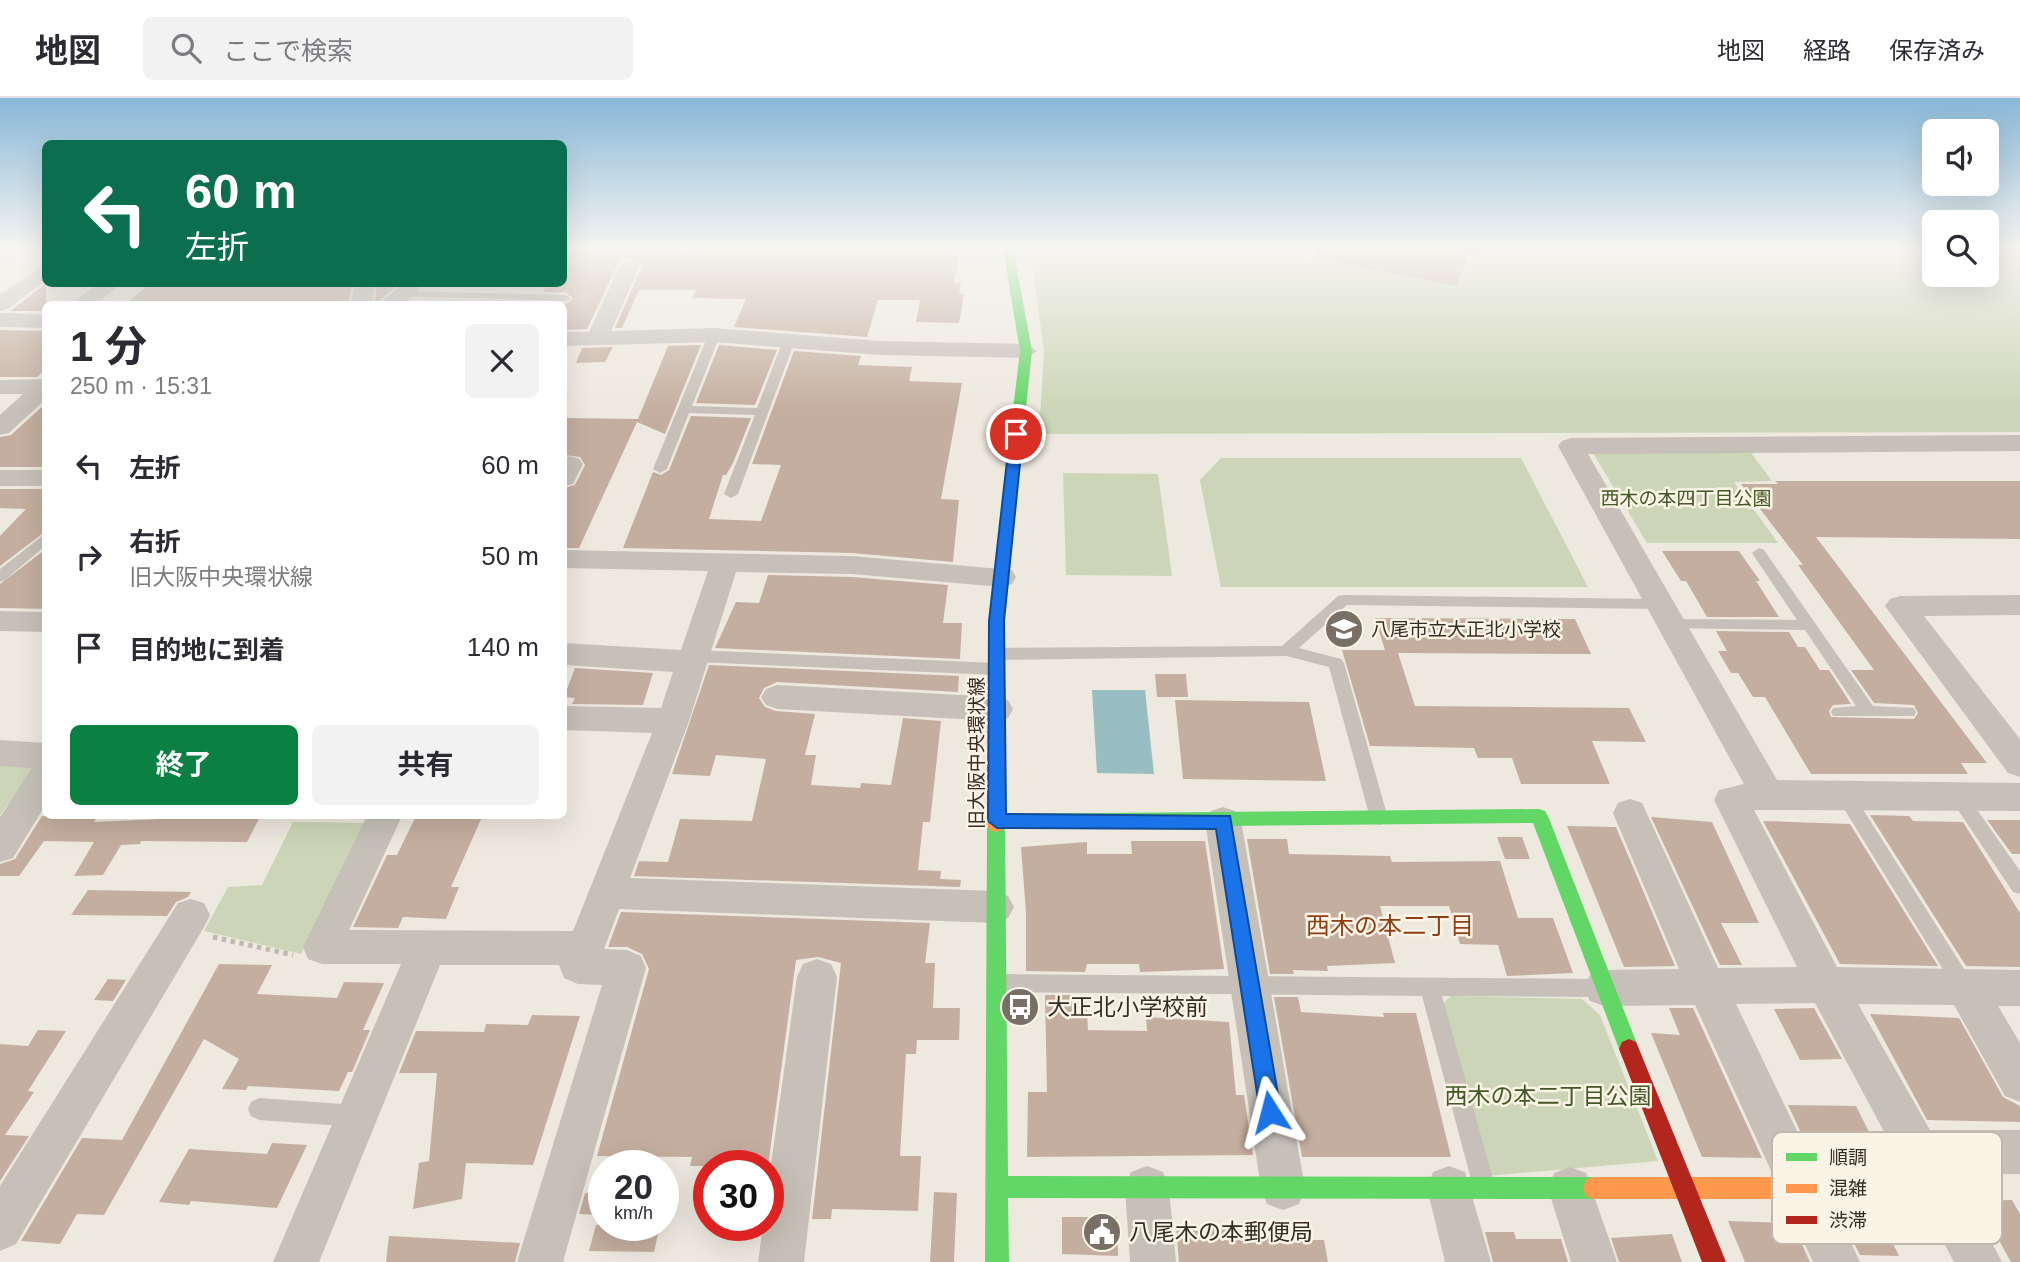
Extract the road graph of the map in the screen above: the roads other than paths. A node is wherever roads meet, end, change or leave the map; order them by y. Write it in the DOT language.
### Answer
graph roads {
  1 [pos="613,302"];
  2 [pos="1017,302"];
  3 [pos="0,320"];
  4 [pos="42,321"];
  5 [pos="714,335"];
  6 [pos="597,338"];
  7 [pos="790,338"];
  8 [pos="567,345"];
  9 [pos="1026,351"];
  10 [pos="42,386"];
  11 [pos="0,387"];
  12 [pos="35,405"];
  13 [pos="684,409"];
  14 [pos="762,412"];
  15 [pos="0,428"];
  16 [pos="2020,443"];
  17 [pos="660,469"];
  18 [pos="0,478"];
  19 [pos="42,478"];
  20 [pos="731,494"];
  21 [pos="42,541"];
  22 [pos="1759,553"];
  23 [pos="567,559"];
  24 [pos="725,562"];
  25 [pos="1002,577"];
  26 [pos="0,578"];
  27 [pos="2020,605"];
  28 [pos="1666,614"];
  29 [pos="0,621"];
  30 [pos="42,622"];
  31 [pos="1809,625"];
  32 [pos="1286,650"];
  33 [pos="567,654"];
  34 [pos="694,659"];
  35 [pos="997,662"];
  36 [pos="777,697"];
  37 [pos="997,709"];
  38 [pos="1839,712"];
  39 [pos="1869,712"];
  40 [pos="1908,712"];
  41 [pos="567,718"];
  42 [pos="673,721"];
  43 [pos="0,753"];
  44 [pos="42,756"];
  45 [pos="2020,764"];
  46 [pos="42,780"];
  47 [pos="1767,794"];
  48 [pos="1844,794"];
  49 [pos="1958,796"];
  50 [pos="2020,797"];
  51 [pos="1630,813"];
  52 [pos="1379,818"];
  53 [pos="383,819"];
  54 [pos="997,821"];
  55 [pos="1223,821"];
  56 [pos="0,847"];
  57 [pos="2020,886"];
  58 [pos="608,893"];
  59 [pos="995,907"];
  60 [pos="186,922"];
  61 [pos="426,947"];
  62 [pos="585,948"];
  63 [pos="817,977"];
  64 [pos="995,982"];
  65 [pos="1250,984"];
  66 [pos="1826,985"];
  67 [pos="1429,986"];
  68 [pos="1964,986"];
  69 [pos="1707,987"];
  70 [pos="1604,988"];
  71 [pos="2020,988"];
  72 [pos="2020,1082"];
  73 [pos="259,1109"];
  74 [pos="356,1116"];
  75 [pos="1776,1132"];
  76 [pos="1907,1132"];
  77 [pos="2020,1152"];
  78 [pos="2002,1156"];
  79 [pos="997,1187"];
  80 [pos="1147,1188"];
  81 [pos="1283,1188"];
  82 [pos="1467,1188"];
  83 [pos="1570,1189"];
  84 [pos="1772,1189"];
  85 [pos="1684,1190"];
  86 [pos="0,1228"];
  87 [pos="1829,1244"];
  88 [pos="1969,1244"];
  89 [pos="296,1262"];
  90 [pos="540,1262"];
  91 [pos="781,1262"];
  92 [pos="997,1262"];
  93 [pos="1153,1262"];
  94 [pos="1468,1262"];
  95 [pos="1594,1262"];
  96 [pos="1714,1262"];
  97 [pos="1837,1262"];
  98 [pos="1979,1262"];
  1 -- 6 [label="street"];
  2 -- 9 [label="street, 旧大阪中央環状線"];
  3 -- 4 [label="street"];
  5 -- 6 [label="street"];
  5 -- 7 [label="street"];
  5 -- 13 [label="lane"];
  6 -- 8 [label="street"];
  7 -- 9 [label="street"];
  7 -- 14 [label="lane"];
  9 -- 25 [label="street, 旧大阪中央環状線"];
  10 -- 11 [label="street"];
  12 -- 15 [label="street"];
  13 -- 14 [label="lane"];
  13 -- 17 [label="lane"];
  14 -- 20 [label="lane"];
  16 -- 28 [label="street"];
  18 -- 19 [label="street"];
  21 -- 26 [label="lane"];
  22 -- 31 [label="lane"];
  23 -- 24 [label="street"];
  24 -- 25 [label="street"];
  24 -- 34 [label="street"];
  25 -- 35 [label="street, 旧大阪中央環状線"];
  27 -- 45 [label="street"];
  28 -- 31 [label="lane"];
  28 -- 32 [label="lane"];
  28 -- 47 [label="street"];
  29 -- 30 [label="street"];
  31 -- 39 [label="lane"];
  32 -- 35 [label="lane"];
  32 -- 52 [label="lane"];
  33 -- 34 [label="street"];
  34 -- 35 [label="lane"];
  34 -- 42 [label="street"];
  35 -- 37 [label="street, 旧大阪中央環状線"];
  36 -- 37 [label="street"];
  37 -- 54 [label="street, 旧大阪中央環状線"];
  38 -- 39 [label="lane"];
  39 -- 40 [label="lane"];
  41 -- 42 [label="street"];
  42 -- 58 [label="street"];
  43 -- 44 [label="street"];
  46 -- 56 [label="street"];
  47 -- 48 [label="street"];
  47 -- 66 [label="street"];
  48 -- 49 [label="street"];
  48 -- 68 [label="lane"];
  49 -- 50 [label="street"];
  49 -- 57 [label="lane"];
  51 -- 69 [label="street"];
  52 -- 55 [label="street"];
  52 -- 70 [label="street"];
  53 -- 61 [label="street"];
  54 -- 55 [label="street"];
  54 -- 59 [label="street, 旧大阪中央環状線"];
  55 -- 65 [label="street"];
  58 -- 59 [label="street"];
  58 -- 62 [label="street"];
  59 -- 64 [label="street, 旧大阪中央環状線"];
  60 -- 86 [label="street"];
  61 -- 62 [label="street"];
  61 -- 74 [label="street"];
  62 -- 90 [label="street"];
  63 -- 91 [label="street"];
  64 -- 65 [label="lane"];
  64 -- 79 [label="street, 旧大阪中央環状線"];
  65 -- 67 [label="lane"];
  65 -- 81 [label="street"];
  66 -- 68 [label="street"];
  66 -- 69 [label="street"];
  66 -- 76 [label="street"];
  67 -- 70 [label="lane"];
  67 -- 82 [label="lane"];
  68 -- 71 [label="street"];
  68 -- 72 [label="street"];
  69 -- 70 [label="street"];
  69 -- 75 [label="street"];
  70 -- 85 [label="street"];
  73 -- 74 [label="lane"];
  74 -- 89 [label="street"];
  77 -- 78 [label="street"];
  79 -- 80 [label="street"];
  79 -- 92 [label="street, 旧大阪中央環状線"];
  80 -- 81 [label="street"];
  80 -- 93 [label="street"];
  81 -- 82 [label="street"];
  82 -- 83 [label="street"];
  82 -- 94 [label="street"];
  83 -- 85 [label="street"];
  83 -- 95 [label="street"];
  84 -- 85 [label="street"];
  85 -- 96 [label="street"];
  87 -- 97 [label="street"];
  88 -- 98 [label="street"];
}
